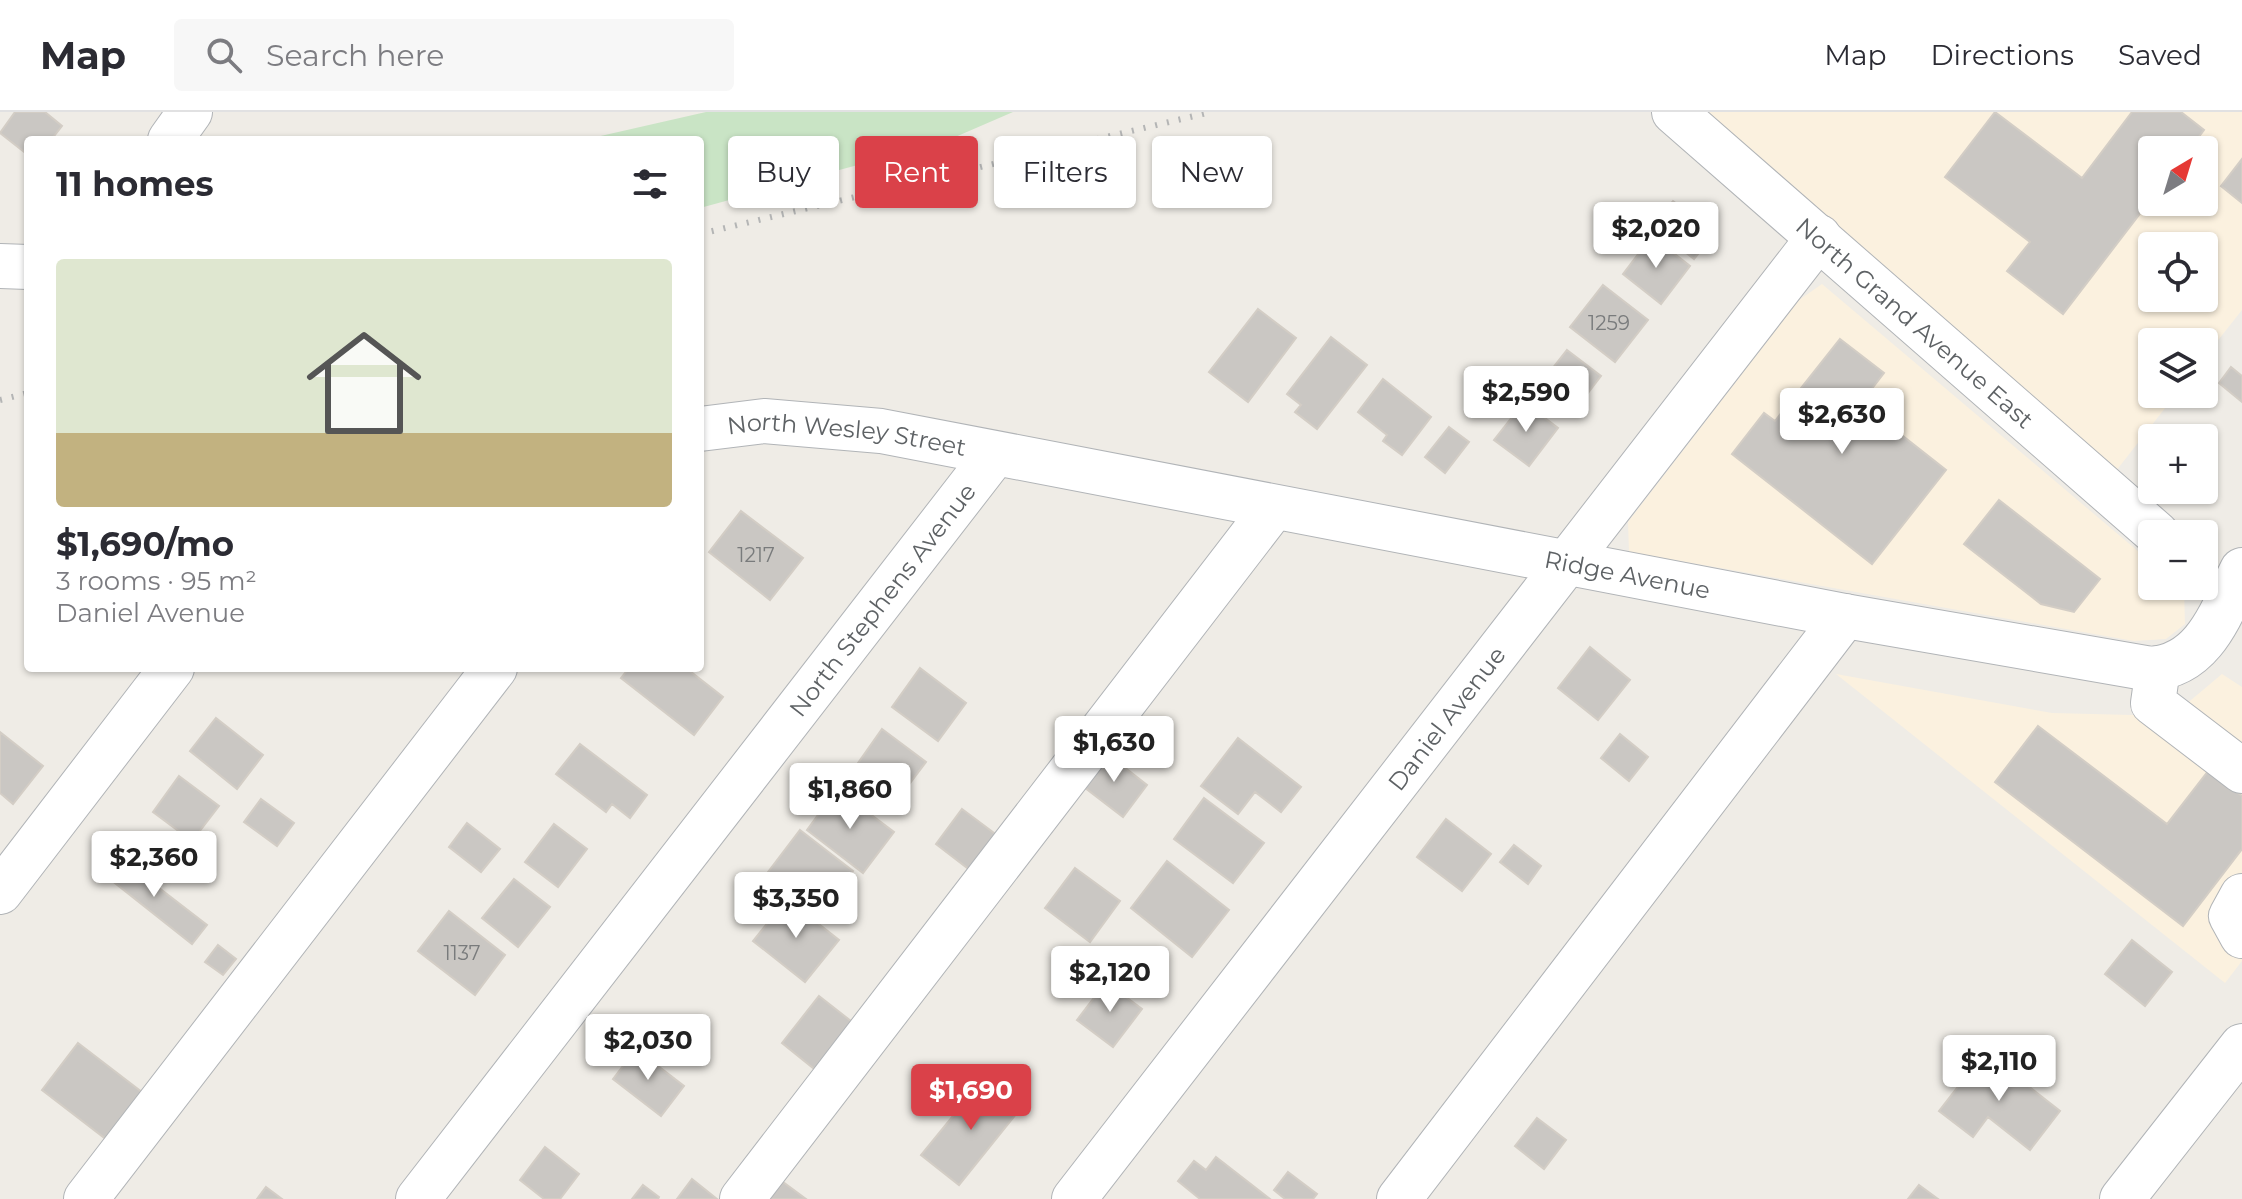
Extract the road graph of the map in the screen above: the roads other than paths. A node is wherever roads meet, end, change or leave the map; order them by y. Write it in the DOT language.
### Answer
graph roads {
  1 [pos="190,112"];
  2 [pos="1674,112"];
  3 [pos="173,136"];
  4 [pos="1819,237"];
  5 [pos="0,266"];
  6 [pos="24,267"];
  7 [pos="704,428"];
  8 [pos="994,455"];
  9 [pos="1273,508"];
  10 [pos="2141,520"];
  11 [pos="1568,563"];
  12 [pos="2229,587"];
  13 [pos="1845,616"];
  14 [pos="2158,668"];
  15 [pos="169,672"];
  16 [pos="492,672"];
  17 [pos="2242,771"];
  18 [pos="0,892"];
  19 [pos="2242,896"];
  20 [pos="2242,936"];
  21 [pos="2240,1052"];
  22 [pos="86,1199"];
  23 [pos="418,1199"];
  24 [pos="742,1199"];
  25 [pos="1074,1199"];
  26 [pos="1399,1199"];
  27 [pos="2122,1199"];
  1 -- 3 [label="street"];
  2 -- 4 [label="street, North Grand Avenue East"];
  4 -- 10 [label="street, North Grand Avenue East"];
  4 -- 11 [label="street, Daniel Avenue"];
  5 -- 6 [label="street"];
  7 -- 8 [label="street, North Wesley Street"];
  8 -- 9 [label="street, Ridge Avenue"];
  8 -- 23 [label="street, North Stephens Avenue"];
  9 -- 11 [label="street, Ridge Avenue"];
  9 -- 24 [label="street"];
  11 -- 13 [label="street, Ridge Avenue"];
  11 -- 25 [label="street, Daniel Avenue"];
  12 -- 14 [label="street, Ridge Avenue"];
  13 -- 14 [label="street, Ridge Avenue"];
  13 -- 26 [label="street"];
  14 -- 17 [label="street"];
  15 -- 18 [label="street"];
  16 -- 22 [label="street"];
  19 -- 20 [label="street"];
  21 -- 27 [label="street"];
}
